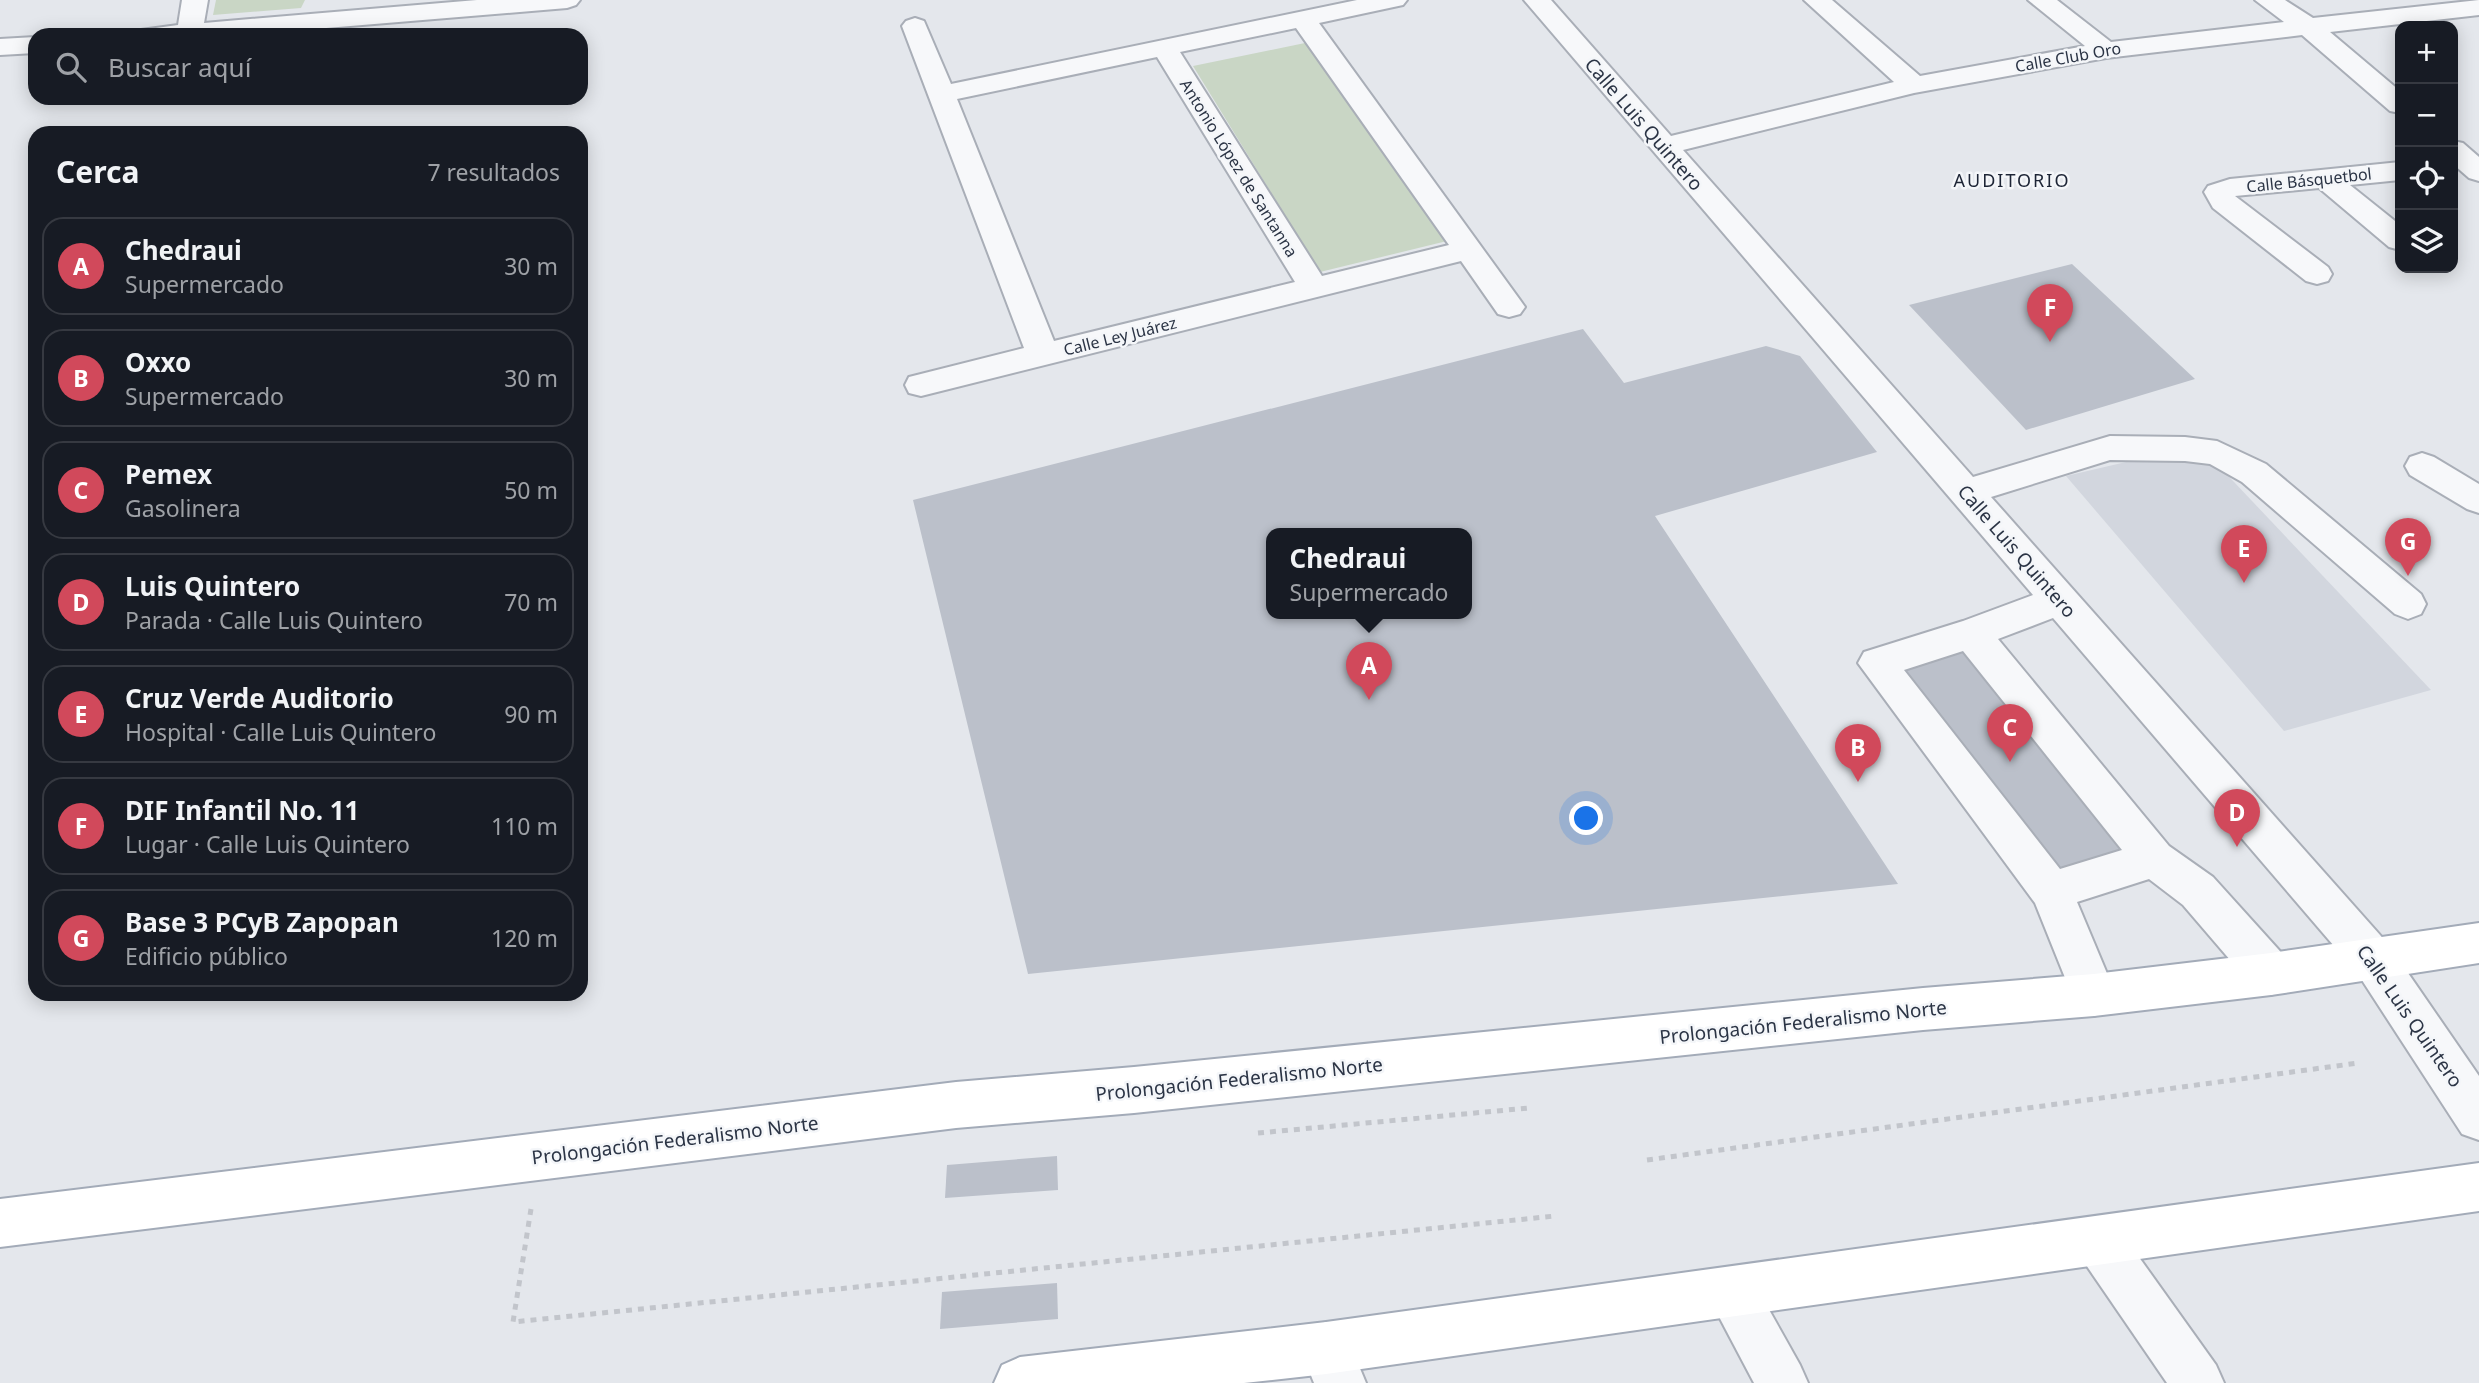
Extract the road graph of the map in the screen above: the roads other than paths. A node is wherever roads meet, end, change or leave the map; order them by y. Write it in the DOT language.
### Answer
graph roads {
  1 [pos="195,0"];
  2 [pos="567,0"];
  3 [pos="1394,0"];
  4 [pos="1536,0"];
  5 [pos="1817,0"];
  6 [pos="2040,0"];
  7 [pos="2268,0"];
  8 [pos="2479,7"];
  9 [pos="322,10"];
  10 [pos="1303,19"];
  11 [pos="915,26"];
  12 [pos="2307,26"];
  13 [pos="191,28"];
  14 [pos="214,28"];
  15 [pos="28,45"];
  16 [pos="0,47"];
  17 [pos="1164,48"];
  18 [pos="2106,50"];
  19 [pos="1914,85"];
  20 [pos="942,94"];
  21 [pos="2395,101"];
  22 [pos="1664,146"];
  23 [pos="2395,171"];
  24 [pos="2323,177"];
  25 [pos="2395,236"];
  26 [pos="1468,250"];
  27 [pos="2317,274"];
  28 [pos="1314,288"];
  29 [pos="1509,307"];
  30 [pos="1043,355"];
  31 [pos="920,385"];
  32 [pos="2422,466"];
  33 [pos="1965,492"];
  34 [pos="2479,500"];
  35 [pos="2060,600"];
  36 [pos="2408,604"];
  37 [pos="1971,634"];
  38 [pos="2154,859"];
  39 [pos="2051,891"];
  40 [pos="2479,943"];
  41 [pos="2373,959"];
  42 [pos="2271,974"];
  43 [pos="2094,995"];
  44 [pos="2479,1117"];
  45 [pos="2479,1187"];
  46 [pos="0,1223"];
  47 [pos="2099,1242"];
  48 [pos="1731,1292"];
  49 [pos="1333,1365"];
  50 [pos="1020,1383"];
  51 [pos="1782,1383"];
  52 [pos="2198,1383"];
  1 -- 13 [label="street"];
  2 -- 9 [label="street"];
  3 -- 10 [label="street"];
  4 -- 22 [label="street, Calle Luis Quintero"];
  5 -- 19 [label="street"];
  6 -- 18 [label="street"];
  7 -- 12 [label="street"];
  8 -- 12 [label="street, Calle Club Oro"];
  9 -- 14 [label="street"];
  10 -- 17 [label="street"];
  10 -- 26 [label="street"];
  11 -- 20 [label="street, Calle Ley Juárez"];
  12 -- 18 [label="street, Calle Club Oro"];
  12 -- 21 [label="street"];
  15 -- 16 [label="street"];
  17 -- 20 [label="street"];
  17 -- 28 [label="street, Antonio López de Santanna"];
  18 -- 19 [label="street, Calle Club Oro"];
  19 -- 22 [label="street, Calle Club Oro"];
  20 -- 30 [label="street, Calle Ley Juárez"];
  22 -- 33 [label="street, Calle Luis Quintero"];
  23 -- 24 [label="street, Calle Básquetbol"];
  24 -- 25 [label="street"];
  24 -- 27 [label="street, Calle Básquetbol"];
  26 -- 28 [label="street, Calle Ley Juárez"];
  26 -- 29 [label="street"];
  28 -- 30 [label="street, Calle Ley Juárez"];
  30 -- 31 [label="street"];
  32 -- 34 [label="street"];
  33 -- 35 [label="street, Calle Luis Quintero"];
  33 -- 36 [label="street"];
  35 -- 37 [label="street"];
  35 -- 41 [label="street, Calle Luis Quintero"];
  37 -- 38 [label="street"];
  37 -- 39 [label="street"];
  38 -- 39 [label="street"];
  38 -- 42 [label="street"];
  39 -- 43 [label="street"];
  40 -- 41 [label="main road, Prolongación Federalismo Norte"];
  41 -- 42 [label="main road, Prolongación Federalismo Norte"];
  41 -- 44 [label="street, Calle Luis Quintero"];
  42 -- 43 [label="main road, Prolongación Federalismo Norte"];
  43 -- 46 [label="main road, Prolongación Federalismo Norte"];
  45 -- 47 [label="main road"];
  47 -- 48 [label="main road"];
  47 -- 52 [label="street"];
  48 -- 49 [label="main road"];
  48 -- 51 [label="street"];
  49 -- 50 [label="main road"];
}
